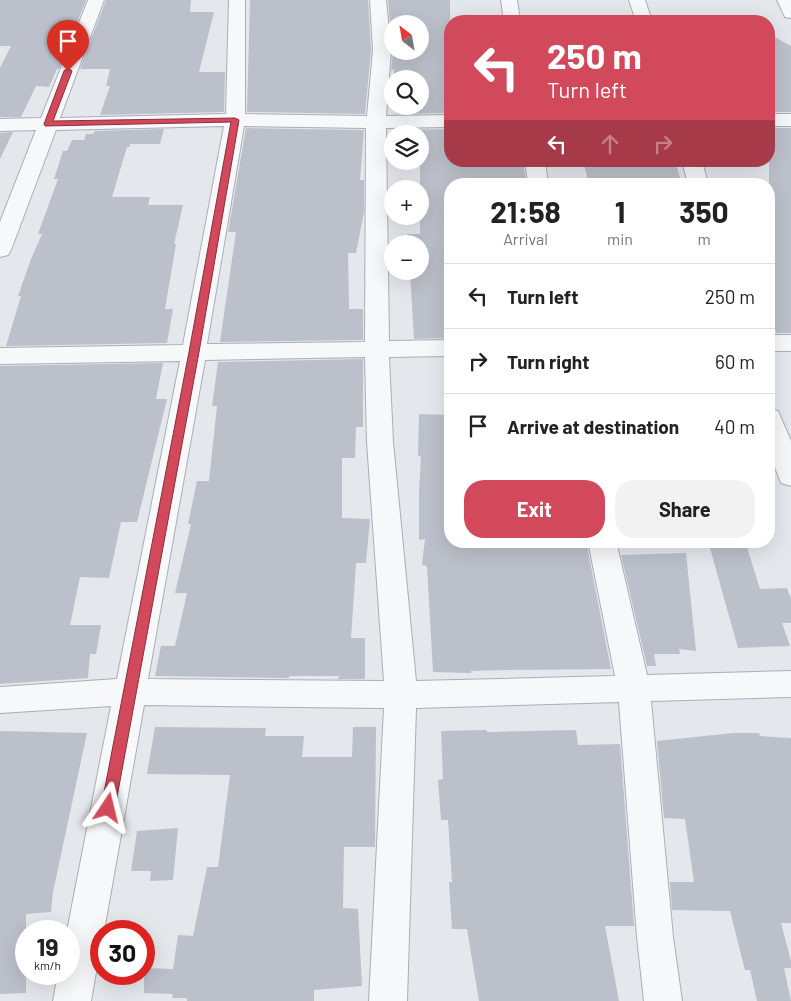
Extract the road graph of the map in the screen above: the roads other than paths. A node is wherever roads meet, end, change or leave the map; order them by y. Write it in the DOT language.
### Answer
graph roads {
  1 [pos="96,0"];
  2 [pos="237,0"];
  3 [pos="378,0"];
  4 [pos="509,0"];
  5 [pos="637,0"];
  6 [pos="785,0"];
  7 [pos="791,13"];
  8 [pos="511,15"];
  9 [pos="642,15"];
  10 [pos="235,120"];
  11 [pos="775,120"];
  12 [pos="791,120"];
  13 [pos="444,121"];
  14 [pos="376,122"];
  15 [pos="0,124"];
  16 [pos="48,124"];
  17 [pos="0,250"];
  18 [pos="791,342"];
  19 [pos="775,343"];
  20 [pos="444,348"];
  21 [pos="377,349"];
  22 [pos="194,352"];
  23 [pos="0,356"];
  24 [pos="775,433"];
  25 [pos="791,476"];
  26 [pos="604,548"];
  27 [pos="791,684"];
  28 [pos="634,690"];
  29 [pos="129,692"];
  30 [pos="401,695"];
  31 [pos="0,700"];
  32 [pos="72,1001"];
  33 [pos="388,1001"];
  34 [pos="663,1001"];
  1 -- 16 [label="street"];
  2 -- 10 [label="street"];
  3 -- 14 [label="street"];
  4 -- 8 [label="street"];
  5 -- 9 [label="street"];
  6 -- 7 [label="street"];
  10 -- 14 [label="street"];
  10 -- 16 [label="street"];
  10 -- 22 [label="street"];
  11 -- 12 [label="street"];
  13 -- 14 [label="street"];
  14 -- 21 [label="street"];
  15 -- 16 [label="street"];
  16 -- 17 [label="street"];
  18 -- 19 [label="street"];
  20 -- 21 [label="street"];
  21 -- 22 [label="street"];
  21 -- 30 [label="street"];
  22 -- 23 [label="street"];
  22 -- 29 [label="street"];
  24 -- 25 [label="street"];
  26 -- 28 [label="street"];
  27 -- 28 [label="street"];
  28 -- 30 [label="street"];
  28 -- 34 [label="street"];
  29 -- 30 [label="street"];
  29 -- 31 [label="street"];
  29 -- 32 [label="street"];
  30 -- 33 [label="street"];
}
